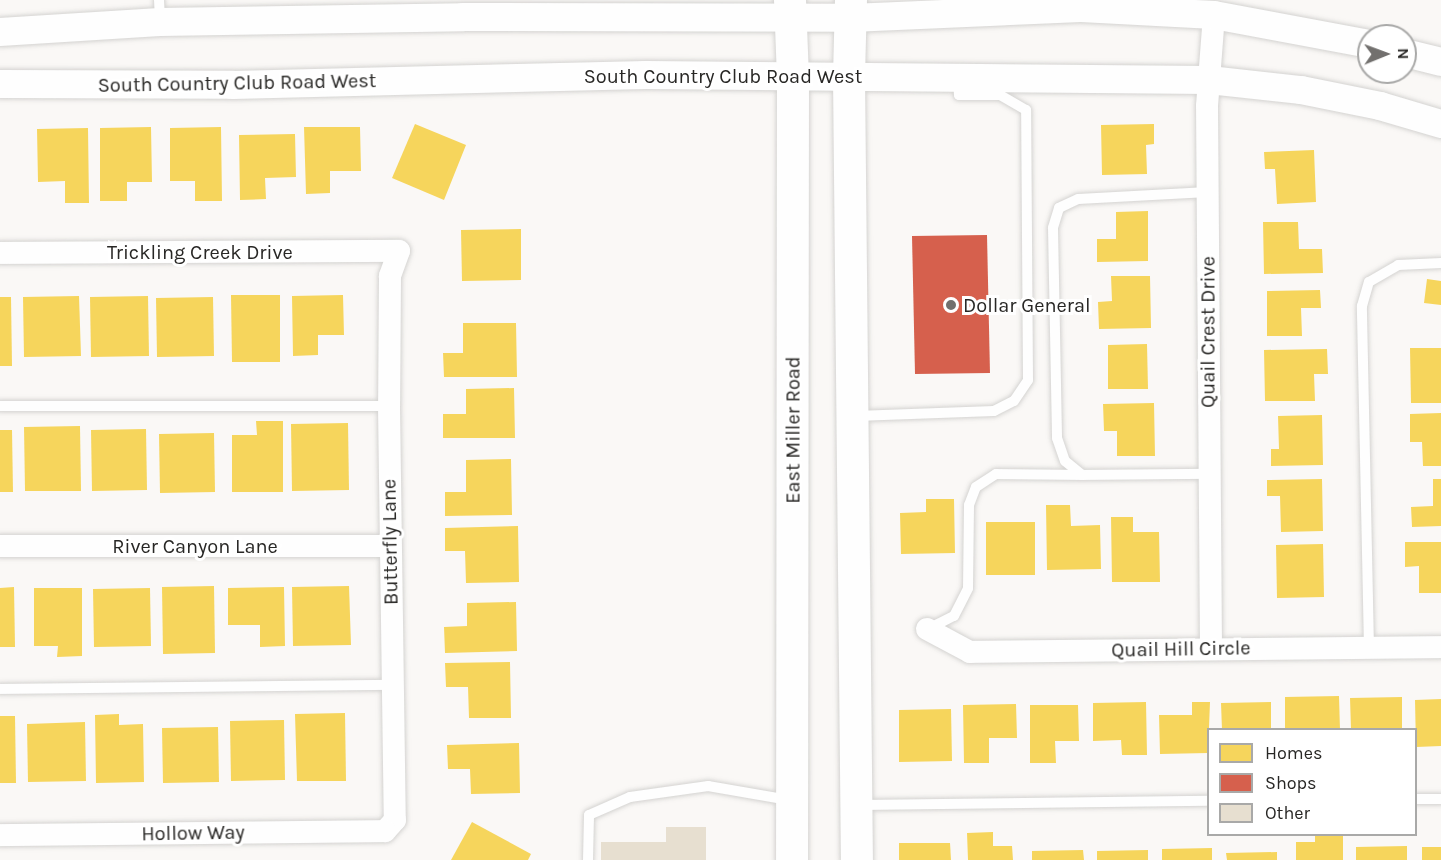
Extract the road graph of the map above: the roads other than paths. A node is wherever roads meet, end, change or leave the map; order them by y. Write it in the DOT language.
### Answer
graph roads {
  1 [pos="790,8"];
  2 [pos="851,9"];
  3 [pos="159,11"];
  4 [pos="1214,15"];
  5 [pos="0,32"];
  6 [pos="1357,42"];
  7 [pos="1417,56"];
  8 [pos="1441,62"];
  9 [pos="849,76"];
  10 [pos="793,77"];
  11 [pos="958,77"];
  12 [pos="1209,80"];
  13 [pos="0,84"];
  14 [pos="1441,124"];
  15 [pos="1208,192"];
  16 [pos="399,251"];
  17 [pos="0,253"];
  18 [pos="1441,263"];
  19 [pos="0,406"];
  20 [pos="389,406"];
  21 [pos="853,416"];
  22 [pos="1209,474"];
  23 [pos="1082,475"];
  24 [pos="0,546"];
  25 [pos="389,546"];
  26 [pos="927,629"];
  27 [pos="1441,647"];
  28 [pos="1369,648"];
  29 [pos="1210,649"];
  30 [pos="392,685"];
  31 [pos="0,689"];
  32 [pos="1417,799"];
  33 [pos="1441,799"];
  34 [pos="792,801"];
  35 [pos="1207,801"];
  36 [pos="857,805"];
  37 [pos="386,831"];
  38 [pos="0,835"];
  39 [pos="588,860"];
  40 [pos="792,860"];
  41 [pos="857,860"];
  1 -- 2 [label="street"];
  1 -- 3 [label="street"];
  1 -- 10 [label="main road, East Miller Road"];
  2 -- 4 [label="street"];
  2 -- 9 [label="main road"];
  3 -- 5 [label="street"];
  4 -- 6 [label="street"];
  4 -- 12 [label="street, Quail Crest Drive"];
  7 -- 8 [label="street"];
  9 -- 10 [label="street, South Country Club Road West"];
  9 -- 11 [label="street, South Country Club Road West"];
  9 -- 21 [label="main road"];
  10 -- 13 [label="street, South Country Club Road West"];
  10 -- 34 [label="main road, East Miller Road"];
  11 -- 12 [label="street, South Country Club Road West"];
  11 -- 21 [label="lane"];
  12 -- 14 [label="street, South Country Club Road West"];
  12 -- 15 [label="street, Quail Crest Drive"];
  15 -- 22 [label="street, Quail Crest Drive"];
  15 -- 23 [label="lane"];
  16 -- 17 [label="street, Trickling Creek Drive"];
  16 -- 20 [label="street, Butterfly Lane"];
  18 -- 28 [label="lane"];
  19 -- 20 [label="lane"];
  20 -- 25 [label="street, Butterfly Lane"];
  21 -- 36 [label="main road"];
  22 -- 23 [label="lane"];
  22 -- 29 [label="street, Quail Crest Drive"];
  23 -- 26 [label="lane"];
  24 -- 25 [label="street, River Canyon Lane"];
  25 -- 30 [label="street, Butterfly Lane"];
  26 -- 29 [label="street, Quail Hill Circle"];
  27 -- 28 [label="street, Quail Hill Circle"];
  28 -- 29 [label="street, Quail Hill Circle"];
  30 -- 31 [label="lane"];
  30 -- 37 [label="street, Butterfly Lane"];
  32 -- 33 [label="lane"];
  34 -- 39 [label="lane"];
  34 -- 40 [label="main road, East Miller Road"];
  35 -- 36 [label="lane"];
  36 -- 41 [label="main road"];
  37 -- 38 [label="street, Hollow Way"];
}
